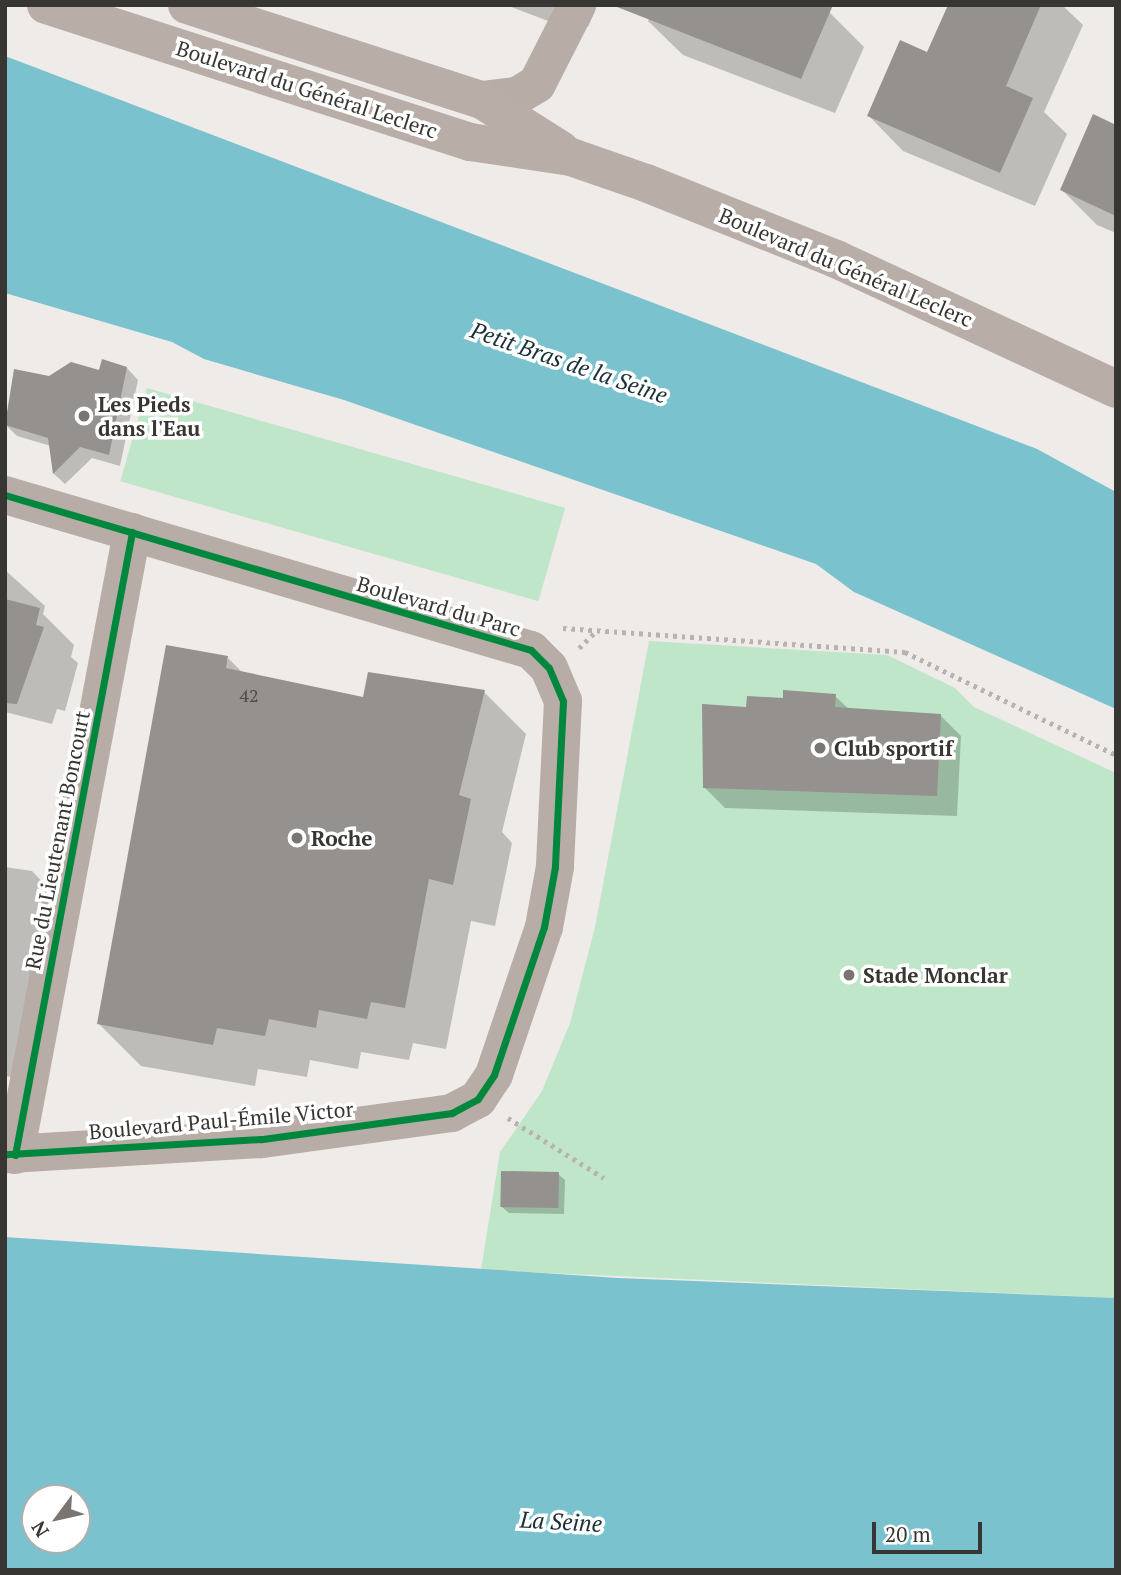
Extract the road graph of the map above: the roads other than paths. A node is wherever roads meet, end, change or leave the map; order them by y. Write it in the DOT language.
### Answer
graph roads {
  1 [pos="46,5"];
  2 [pos="187,5"];
  3 [pos="577,5"];
  4 [pos="482,100"];
  5 [pos="571,157"];
  6 [pos="1116,389"];
  7 [pos="5,495"];
  8 [pos="132,532"];
  9 [pos="478,1099"];
  10 [pos="10,1154"];
  1 -- 5 [label="main road, Boulevard du Général Leclerc"];
  2 -- 4 [label="main road, Boulevard du Général Leclerc"];
  3 -- 4 [label="street"];
  4 -- 5 [label="main road, Boulevard du Général Leclerc"];
  5 -- 6 [label="main road, Boulevard du Général Leclerc"];
  7 -- 8 [label="street, Boulevard du Parc"];
  8 -- 9 [label="street, Boulevard du Parc"];
  8 -- 10 [label="street, Rue du Lieutenant Boncourt"];
  9 -- 10 [label="street, Boulevard Paul-Émile Victor"];
}
